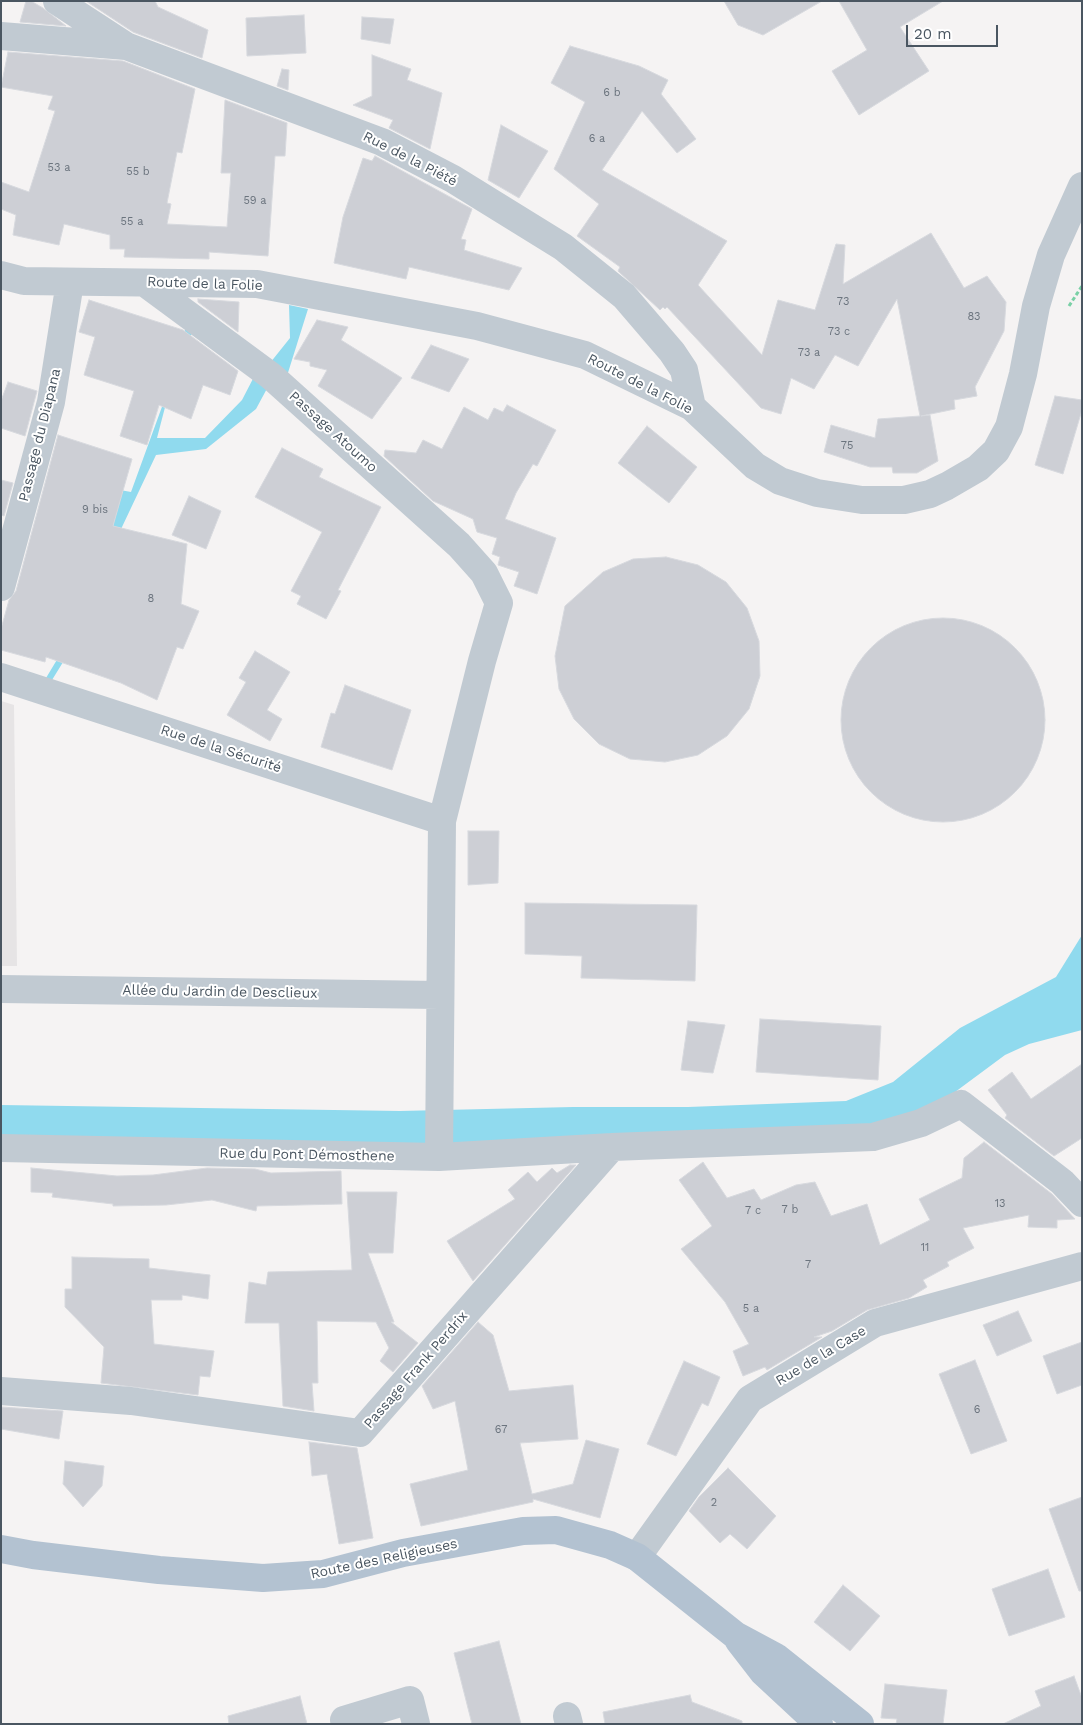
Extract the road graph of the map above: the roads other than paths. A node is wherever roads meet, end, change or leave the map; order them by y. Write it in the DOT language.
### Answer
graph roads {
  1 [pos="57,1"];
  2 [pos="1,36"];
  3 [pos="126,46"];
  4 [pos="1082,186"];
  5 [pos="1,275"];
  6 [pos="70,282"];
  7 [pos="145,283"];
  8 [pos="692,407"];
  9 [pos="1,587"];
  10 [pos="1,676"];
  11 [pos="442,820"];
  12 [pos="1,989"];
  13 [pos="439,996"];
  14 [pos="612,1147"];
  15 [pos="1,1148"];
  16 [pos="439,1158"];
  17 [pos="1082,1204"];
  18 [pos="1082,1266"];
  19 [pos="1,1391"];
  20 [pos="1,1549"];
  21 [pos="637,1557"];
  22 [pos="735,1636"];
  23 [pos="344,1720"];
  24 [pos="416,1724"];
  25 [pos="819,1724"];
  26 [pos="860,1724"];
  1 -- 3 [label="street, Rue de la Piété"];
  2 -- 3 [label="street"];
  3 -- 8 [label="street, Rue de la Piété"];
  4 -- 8 [label="street, Route de la Folie"];
  5 -- 6 [label="street, Route de la Folie"];
  6 -- 7 [label="street, Route de la Folie"];
  6 -- 9 [label="street, Passage du Diapana"];
  7 -- 8 [label="street, Route de la Folie"];
  7 -- 11 [label="street, Passage Atoumo"];
  10 -- 11 [label="street, Rue de la Sécurité"];
  11 -- 13 [label="street"];
  12 -- 13 [label="street, Allée du Jardin de Desclieux"];
  13 -- 16 [label="street"];
  14 -- 16 [label="street, Rue du Pont Démosthene"];
  14 -- 17 [label="street, Rue du Pont Démosthene"];
  14 -- 19 [label="street, Passage Frank Perdrix"];
  15 -- 16 [label="street, Rue du Pont Démosthene"];
  18 -- 21 [label="street, Rue de la Case"];
  20 -- 21 [label="main road, Route des Religieuses"];
  21 -- 22 [label="main road, Route des Religieuses"];
  22 -- 25 [label="main road, Route des Religieuses"];
  22 -- 26 [label="main road, Route des Religieuses"];
  23 -- 24 [label="street"];
}
